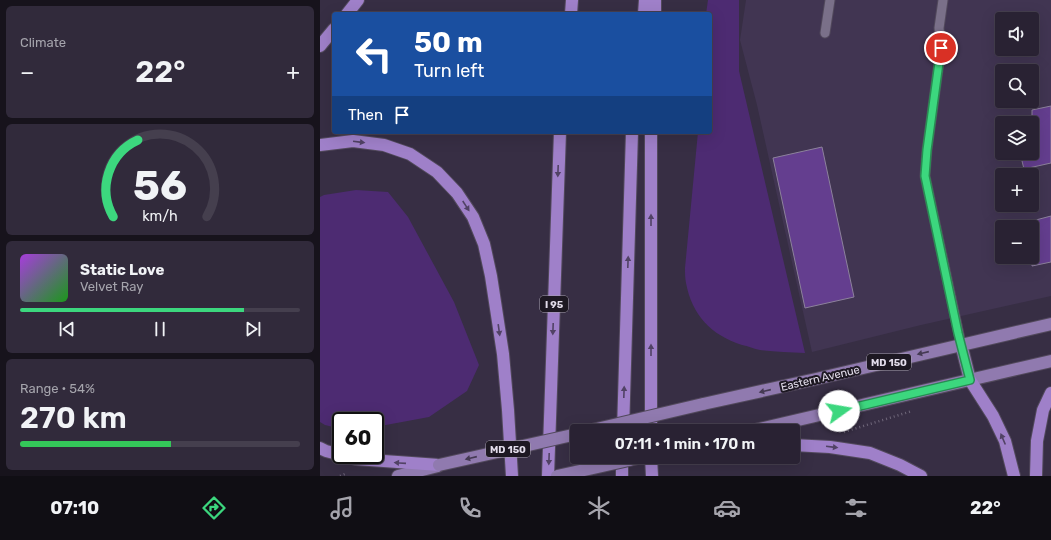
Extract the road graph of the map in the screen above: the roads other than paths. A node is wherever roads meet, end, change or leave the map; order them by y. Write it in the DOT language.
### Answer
graph roads {
  1 [pos="358,0"];
  2 [pos="572,0"];
  3 [pos="645,0"];
  4 [pos="655,0"];
  5 [pos="830,0"];
  6 [pos="943,0"];
  7 [pos="349,12"];
  8 [pos="571,12"];
  9 [pos="644,12"];
  10 [pos="655,12"];
  11 [pos="332,31"];
  12 [pos="825,33"];
  13 [pos="320,46"];
  14 [pos="560,134"];
  15 [pos="632,134"];
  16 [pos="652,134"];
  17 [pos="320,145"];
  18 [pos="1051,324"];
  19 [pos="961,344"];
  20 [pos="1051,362"];
  21 [pos="970,380"];
  22 [pos="1051,393"];
  23 [pos="618,424"];
  24 [pos="623,424"];
  25 [pos="651,424"];
  26 [pos="781,424"];
  27 [pos="570,436"];
  28 [pos="800,445"];
  29 [pos="320,448"];
  30 [pos="611,464"];
  31 [pos="622,464"];
  32 [pos="651,464"];
  33 [pos="439,465"];
  34 [pos="398,476"];
  35 [pos="512,476"];
  36 [pos="548,476"];
  37 [pos="557,476"];
  38 [pos="622,476"];
  39 [pos="652,476"];
  40 [pos="921,476"];
  41 [pos="1014,476"];
  42 [pos="1036,476"];
  1 -- 7 [label="highway"];
  2 -- 8 [label="highway"];
  3 -- 9 [label="highway"];
  4 -- 10 [label="highway"];
  5 -- 12 [label="lane"];
  6 -- 19 [label="lane"];
  11 -- 13 [label="highway"];
  14 -- 36 [label="highway, I 95, one-way"];
  24 -- 15 [label="highway, one-way"];
  25 -- 16 [label="highway, one-way"];
  17 -- 35 [label="highway, one-way"];
  18 -- 19 [label="main road, Eastern Avenue / MD 150"];
  19 -- 21 [label="main road"];
  19 -- 23 [label="main road, Eastern Avenue / MD 150, one-way, bridge"];
  20 -- 21 [label="main road"];
  21 -- 26 [label="main road"];
  41 -- 21 [label="highway, one-way"];
  22 -- 42 [label="highway"];
  27 -- 33 [label="main road, MD 150, one-way, bridge"];
  28 -- 40 [label="highway, one-way"];
  33 -- 29 [label="highway, one-way"];
  30 -- 37 [label="main road, bridge"];
  31 -- 38 [label="highway"];
  32 -- 39 [label="highway"];
  33 -- 34 [label="main road, MD 150"];
}
